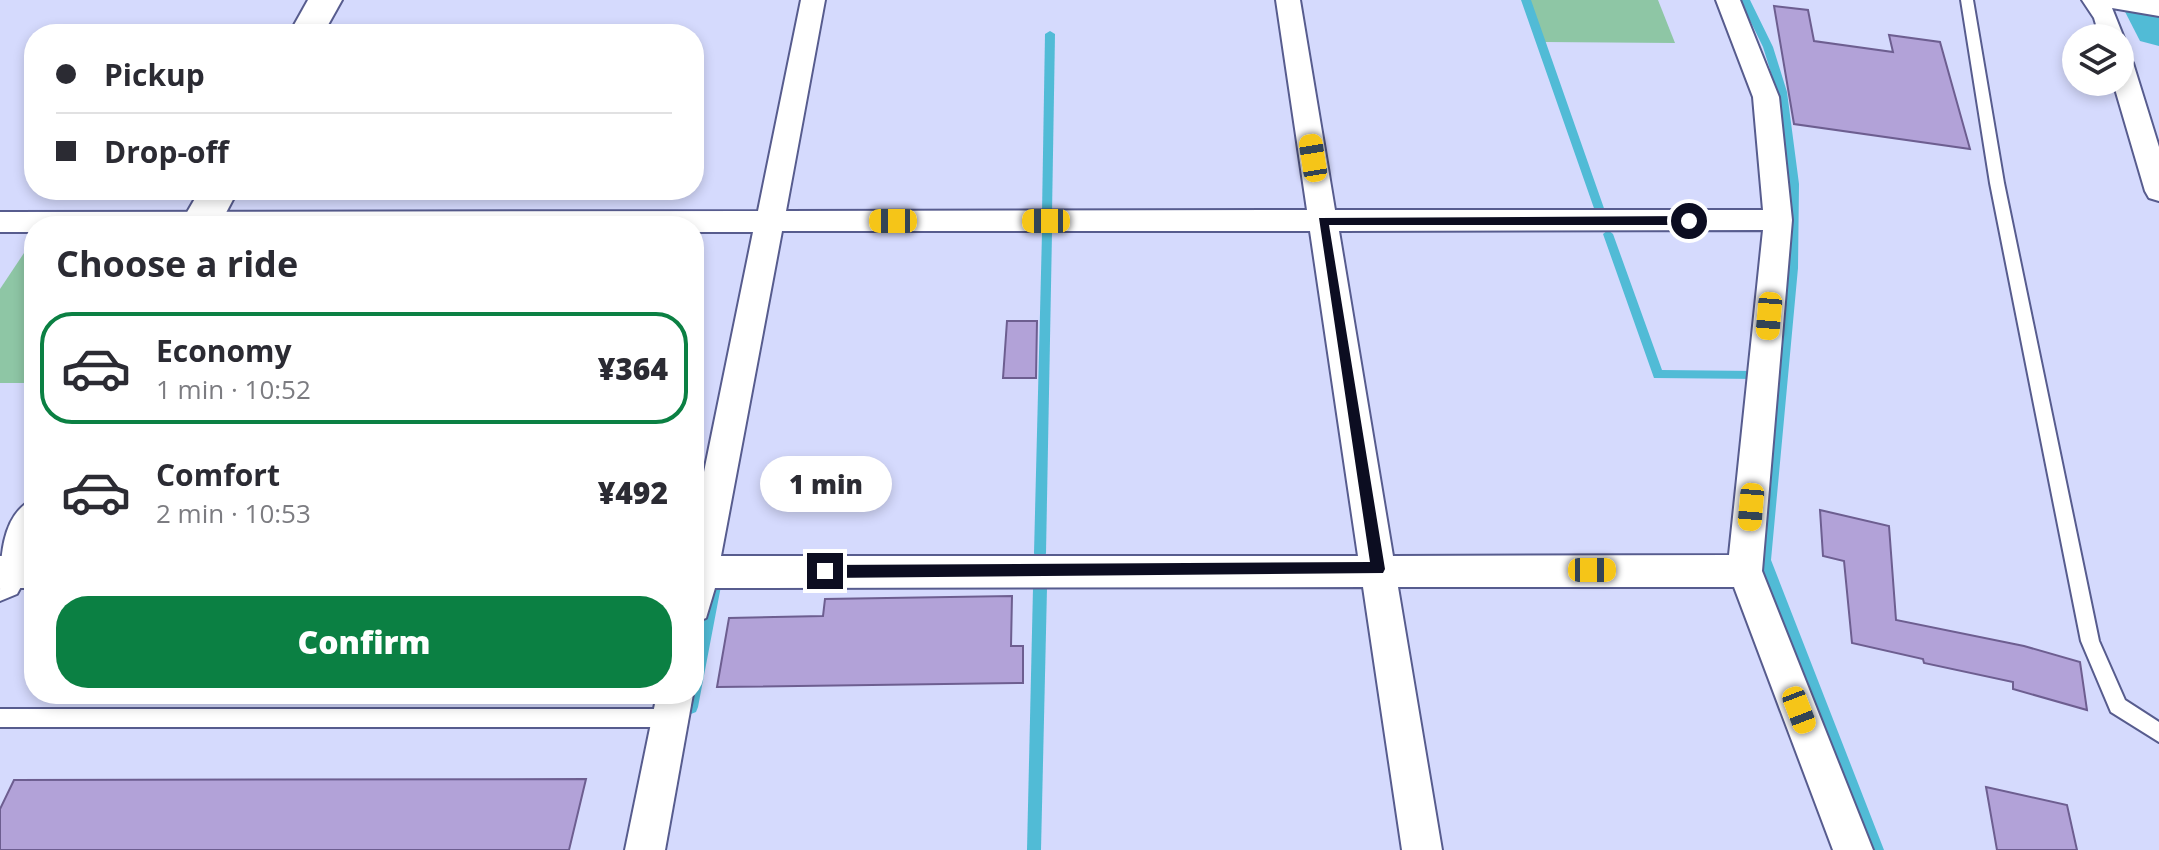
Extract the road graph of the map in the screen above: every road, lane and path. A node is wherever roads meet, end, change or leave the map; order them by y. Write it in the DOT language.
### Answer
graph roads {
  1 [pos="325,0"];
  2 [pos="813,0"];
  3 [pos="1288,0"];
  4 [pos="1728,0"];
  5 [pos="1967,0"];
  6 [pos="2094,0"];
  7 [pos="2107,0"];
  8 [pos="2159,8"];
  9 [pos="312,24"];
  10 [pos="2108,24"];
  11 [pos="2130,96"];
  12 [pos="2159,191"];
  13 [pos="206,212"];
  14 [pos="124,216"];
  15 [pos="457,216"];
  16 [pos="704,220"];
  17 [pos="1778,220"];
  18 [pos="24,221"];
  19 [pos="770,221"];
  20 [pos="1323,221"];
  21 [pos="0,222"];
  22 [pos="24,541"];
  23 [pos="704,543"];
  24 [pos="1378,569"];
  25 [pos="1745,571"];
  26 [pos="704,572"];
  27 [pos="9,574"];
  28 [pos="673,706"];
  29 [pos="0,718"];
  30 [pos="2159,733"];
  31 [pos="645,850"];
  32 [pos="1422,850"];
  33 [pos="1853,850"];
  1 -- 9 [label="street"];
  2 -- 19 [label="street"];
  3 -- 20 [label="street"];
  4 -- 17 [label="street"];
  5 -- 30 [label="lane"];
  6 -- 10 [label="street"];
  7 -- 8 [label="street"];
  11 -- 12 [label="street"];
  13 -- 14 [label="street"];
  13 -- 15 [label="street"];
  16 -- 19 [label="street"];
  17 -- 20 [label="street"];
  17 -- 25 [label="street"];
  18 -- 21 [label="street"];
  19 -- 20 [label="street"];
  19 -- 23 [label="street"];
  20 -- 24 [label="street"];
  22 -- 27 [label="street"];
  24 -- 25 [label="street"];
  24 -- 26 [label="street"];
  24 -- 32 [label="street"];
  25 -- 33 [label="street"];
  28 -- 29 [label="lane"];
  28 -- 31 [label="street"];
}
